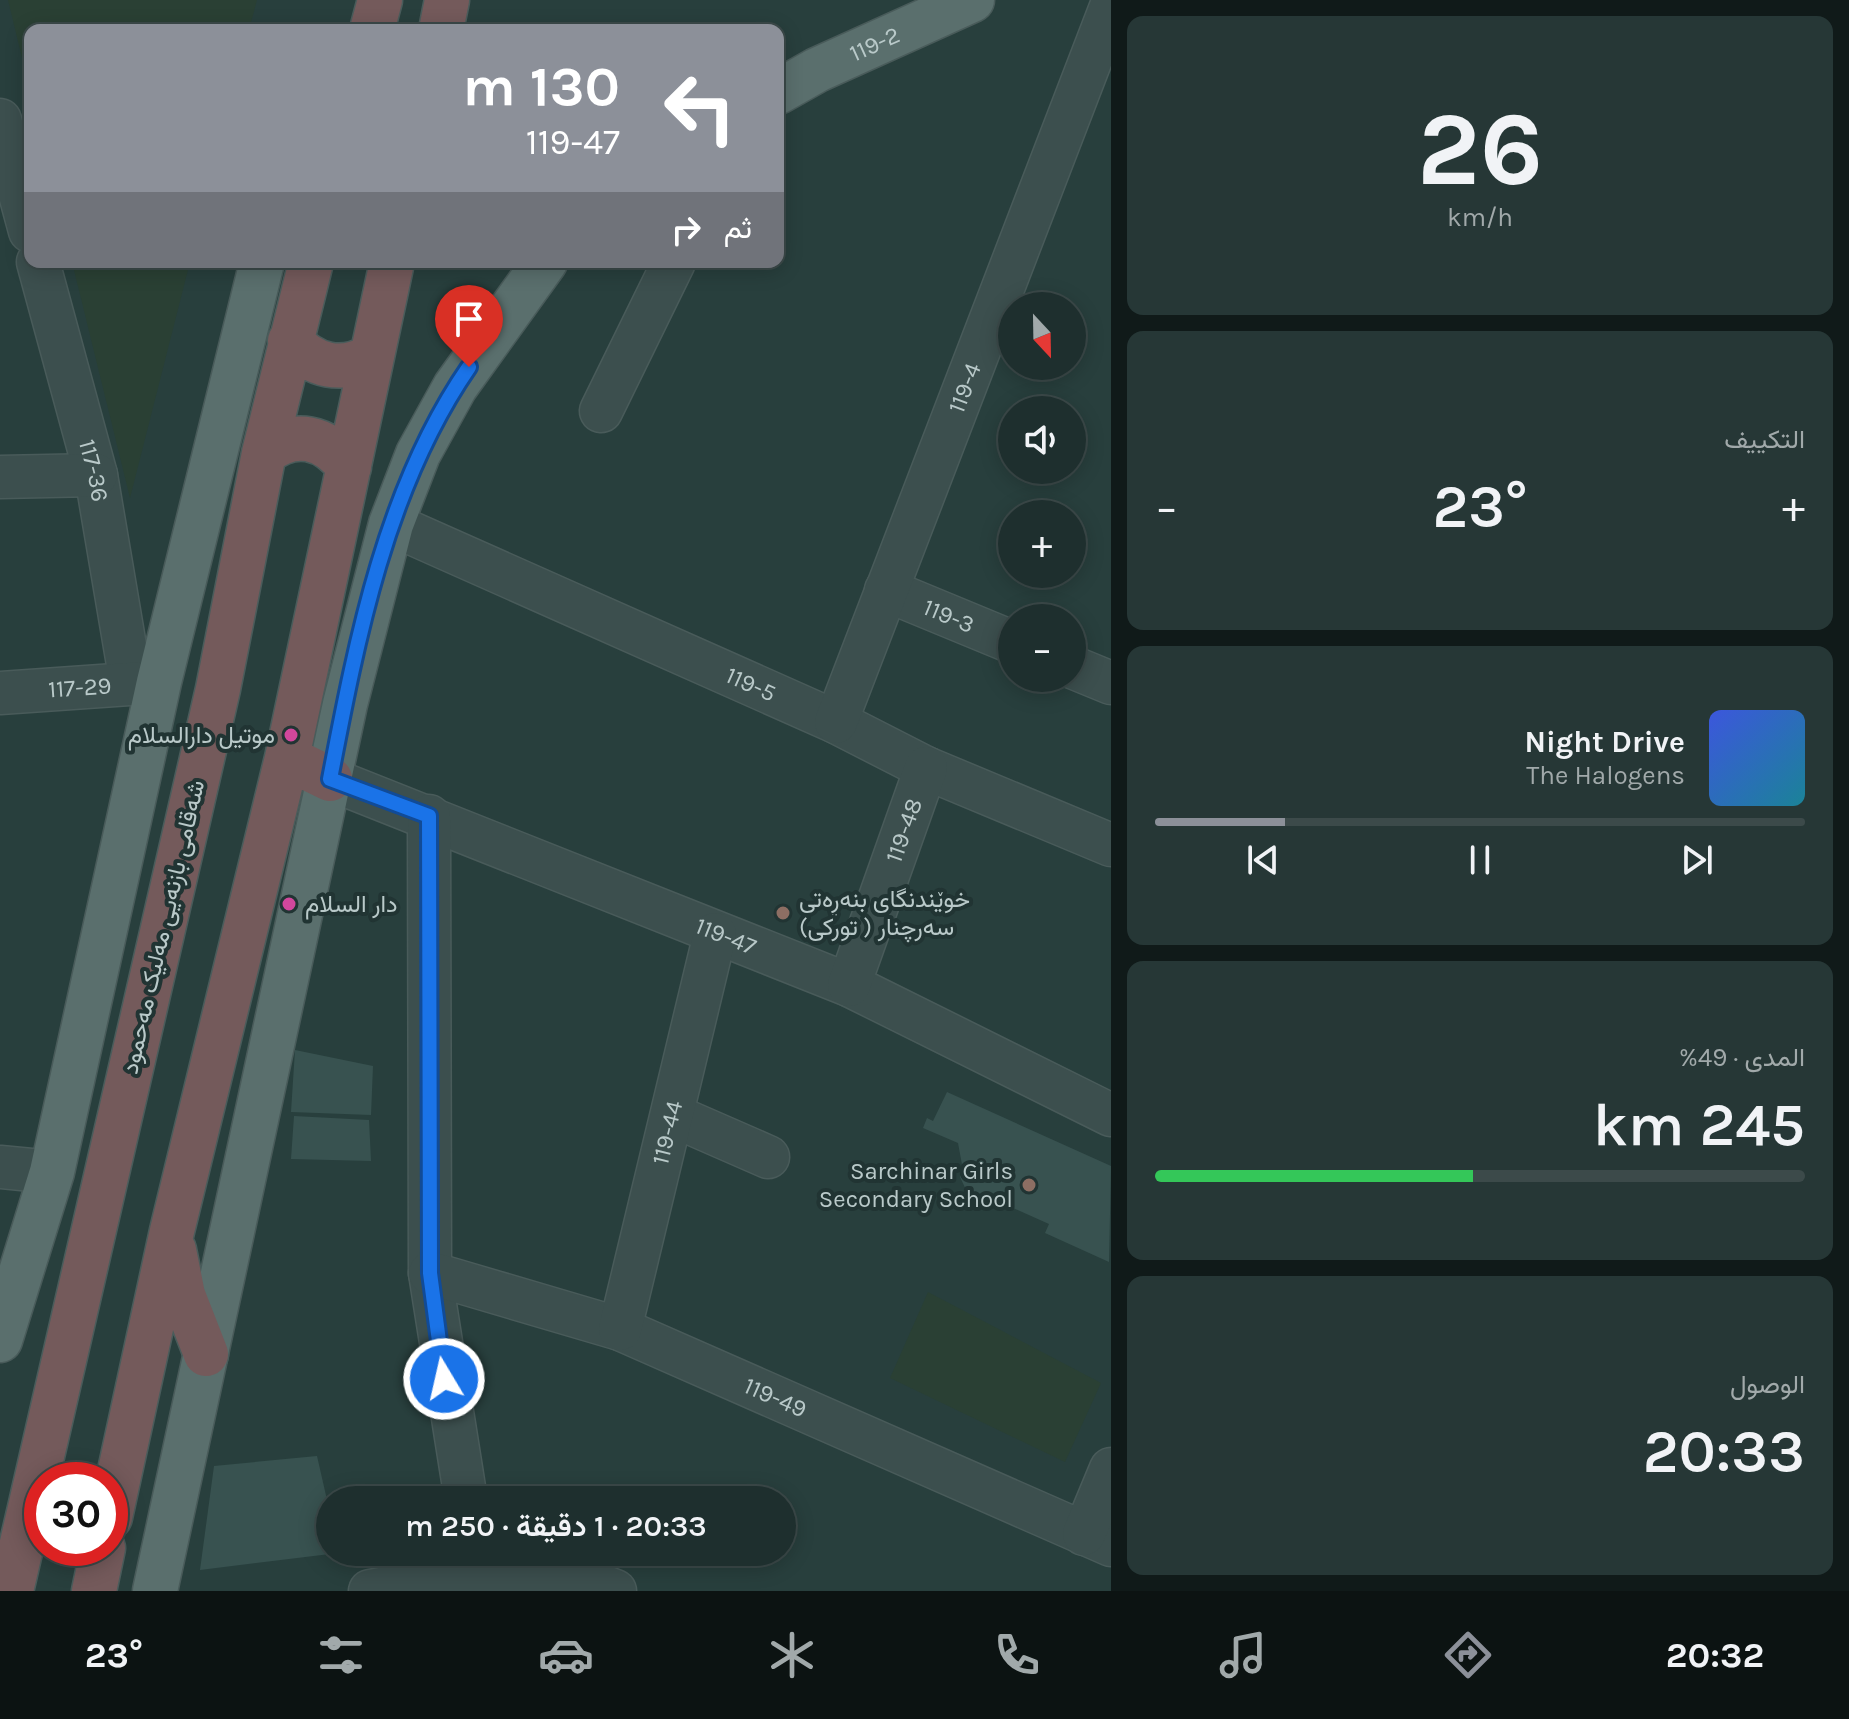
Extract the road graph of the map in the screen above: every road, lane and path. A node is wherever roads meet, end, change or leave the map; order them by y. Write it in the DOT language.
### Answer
graph roads {
  1 [pos="447,0"];
  2 [pos="972,0"];
  3 [pos="1111,7"];
  4 [pos="442,24"];
  5 [pos="784,89"];
  6 [pos="0,120"];
  7 [pos="24,209"];
  8 [pos="40,268"];
  9 [pos="260,268"];
  10 [pos="309,268"];
  11 [pos="391,268"];
  12 [pos="541,268"];
  13 [pos="671,268"];
  14 [pos="290,341"];
  15 [pos="372,356"];
  16 [pos="601,411"];
  17 [pos="264,453"];
  18 [pos="349,467"];
  19 [pos="96,475"];
  20 [pos="0,477"];
  21 [pos="391,524"];
  22 [pos="886,590"];
  23 [pos="998,636"];
  24 [pos="1086,673"];
  25 [pos="145,682"];
  26 [pos="1111,683"];
  27 [pos="0,693"];
  28 [pos="836,722"];
  29 [pos="287,758"];
  30 [pos="926,768"];
  31 [pos="330,779"];
  32 [pos="429,816"];
  33 [pos="1111,845"];
  34 [pos="715,934"];
  35 [pos="849,985"];
  36 [pos="672,1115"];
  37 [pos="1111,1115"];
  38 [pos="768,1157"];
  39 [pos="0,1167"];
  40 [pos="52,1172"];
  41 [pos="172,1231"];
  42 [pos="430,1273"];
  43 [pos="620,1329"];
  44 [pos="0,1340"];
  45 [pos="206,1354"];
  46 [pos="122,1462"];
  47 [pos="1111,1469"];
  48 [pos="464,1486"];
  49 [pos="1097,1540"];
  50 [pos="99,1566"];
  51 [pos="464,1566"];
  52 [pos="498,1566"];
  53 [pos="383,1590"];
  54 [pos="11,1591"];
  55 [pos="94,1591"];
  56 [pos="155,1591"];
  57 [pos="615,1591"];
  1 -- 4 [label="highway"];
  2 -- 5 [label="main road, 119-2"];
  3 -- 22 [label="street, 119-4"];
  6 -- 7 [label="street"];
  8 -- 19 [label="street, 117-36"];
  9 -- 25 [label="main road"];
  10 -- 14 [label="highway, شەقامی بازنەیی مەلیک مەحمود"];
  11 -- 15 [label="highway"];
  12 -- 21 [label="main road"];
  13 -- 16 [label="street"];
  14 -- 15 [label="highway"];
  14 -- 17 [label="highway, شەقامی بازنەیی مەلیک مەحمود"];
  15 -- 18 [label="highway"];
  17 -- 18 [label="highway"];
  17 -- 54 [label="highway, شەقامی بازنەیی مەلیک مەحمود"];
  18 -- 29 [label="highway"];
  19 -- 20 [label="street"];
  19 -- 25 [label="street, 117-36"];
  21 -- 28 [label="street, 119-5"];
  21 -- 31 [label="main road"];
  22 -- 23 [label="street, 119-3"];
  22 -- 28 [label="street, 119-4"];
  24 -- 26 [label="street"];
  25 -- 27 [label="street, 117-29"];
  25 -- 40 [label="main road"];
  28 -- 30 [label="street, 119-5"];
  29 -- 31 [label="highway"];
  29 -- 41 [label="highway"];
  30 -- 33 [label="street, 119-5"];
  30 -- 35 [label="street, 119-48"];
  31 -- 32 [label="street, 119-47"];
  31 -- 45 [label="main road"];
  32 -- 34 [label="street, 119-47"];
  32 -- 42 [label="street"];
  34 -- 35 [label="street, 119-47"];
  34 -- 36 [label="street, 119-44"];
  35 -- 37 [label="street, 119-47"];
  36 -- 38 [label="street"];
  36 -- 43 [label="street, 119-44"];
  39 -- 40 [label="street"];
  40 -- 44 [label="main road"];
  41 -- 45 [label="highway"];
  41 -- 46 [label="highway"];
  42 -- 43 [label="street, 119-49"];
  42 -- 48 [label="street"];
  43 -- 49 [label="street, 119-49"];
  45 -- 56 [label="main road"];
  47 -- 49 [label="street"];
  50 -- 55 [label="highway"];
  51 -- 53 [label="street"];
  52 -- 57 [label="street"];
}
